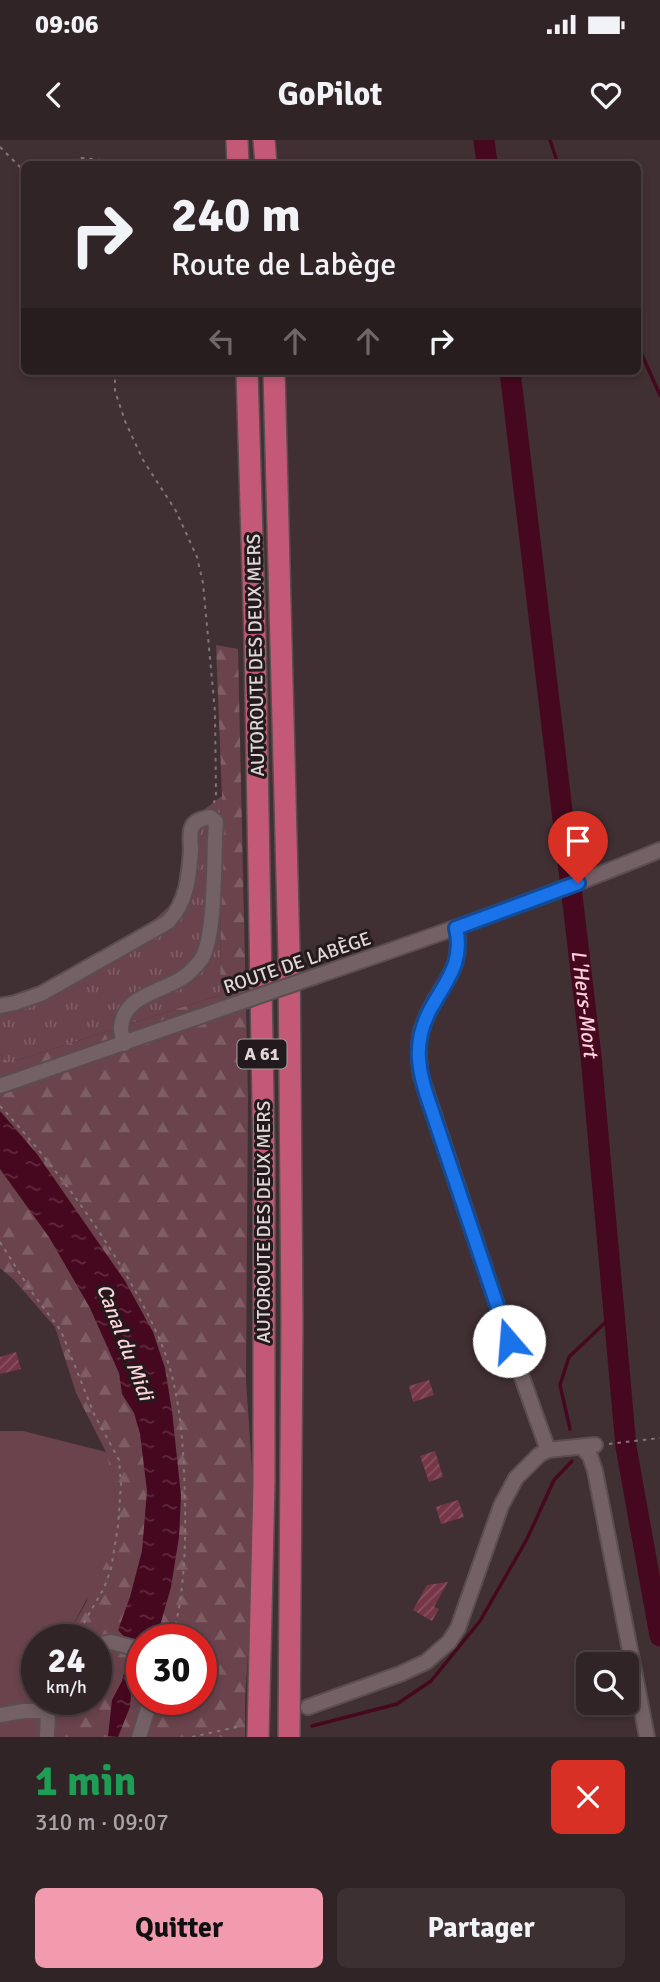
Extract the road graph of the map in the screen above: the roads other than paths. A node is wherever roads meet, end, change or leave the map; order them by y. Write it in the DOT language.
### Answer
graph roads {
  1 [pos="237,140"];
  2 [pos="264,140"];
  3 [pos="238,161"];
  4 [pos="266,161"];
  5 [pos="247,375"];
  6 [pos="274,375"];
  7 [pos="660,852"];
  8 [pos="456,928"];
  9 [pos="0,1006"];
  10 [pos="124,1044"];
  11 [pos="4,1085"];
  12 [pos="548,1450"];
  13 [pos="308,1707"];
  14 [pos="21,1711"];
  15 [pos="0,1715"];
  16 [pos="49,1715"];
  17 [pos="146,1715"];
  18 [pos="250,1731"];
  19 [pos="47,1736"];
  20 [pos="139,1737"];
  21 [pos="289,1737"];
  22 [pos="647,1737"];
  1 -- 3 [label="highway"];
  2 -- 4 [label="highway"];
  5 -- 18 [label="highway, AUTOROUTE DES DEUX MERS / A 61"];
  6 -- 21 [label="highway, AUTOROUTE DES DEUX MERS / A 61"];
  7 -- 8 [label="street, ROUTE DE LABÈGE"];
  8 -- 10 [label="street, ROUTE DE LABÈGE, bridge"];
  8 -- 12 [label="street"];
  9 -- 10 [label="street"];
  10 -- 11 [label="street, ROUTE DE LABÈGE"];
  12 -- 13 [label="street"];
  12 -- 22 [label="street"];
  14 -- 15 [label="street"];
  16 -- 19 [label="street"];
  17 -- 20 [label="street"];
}
